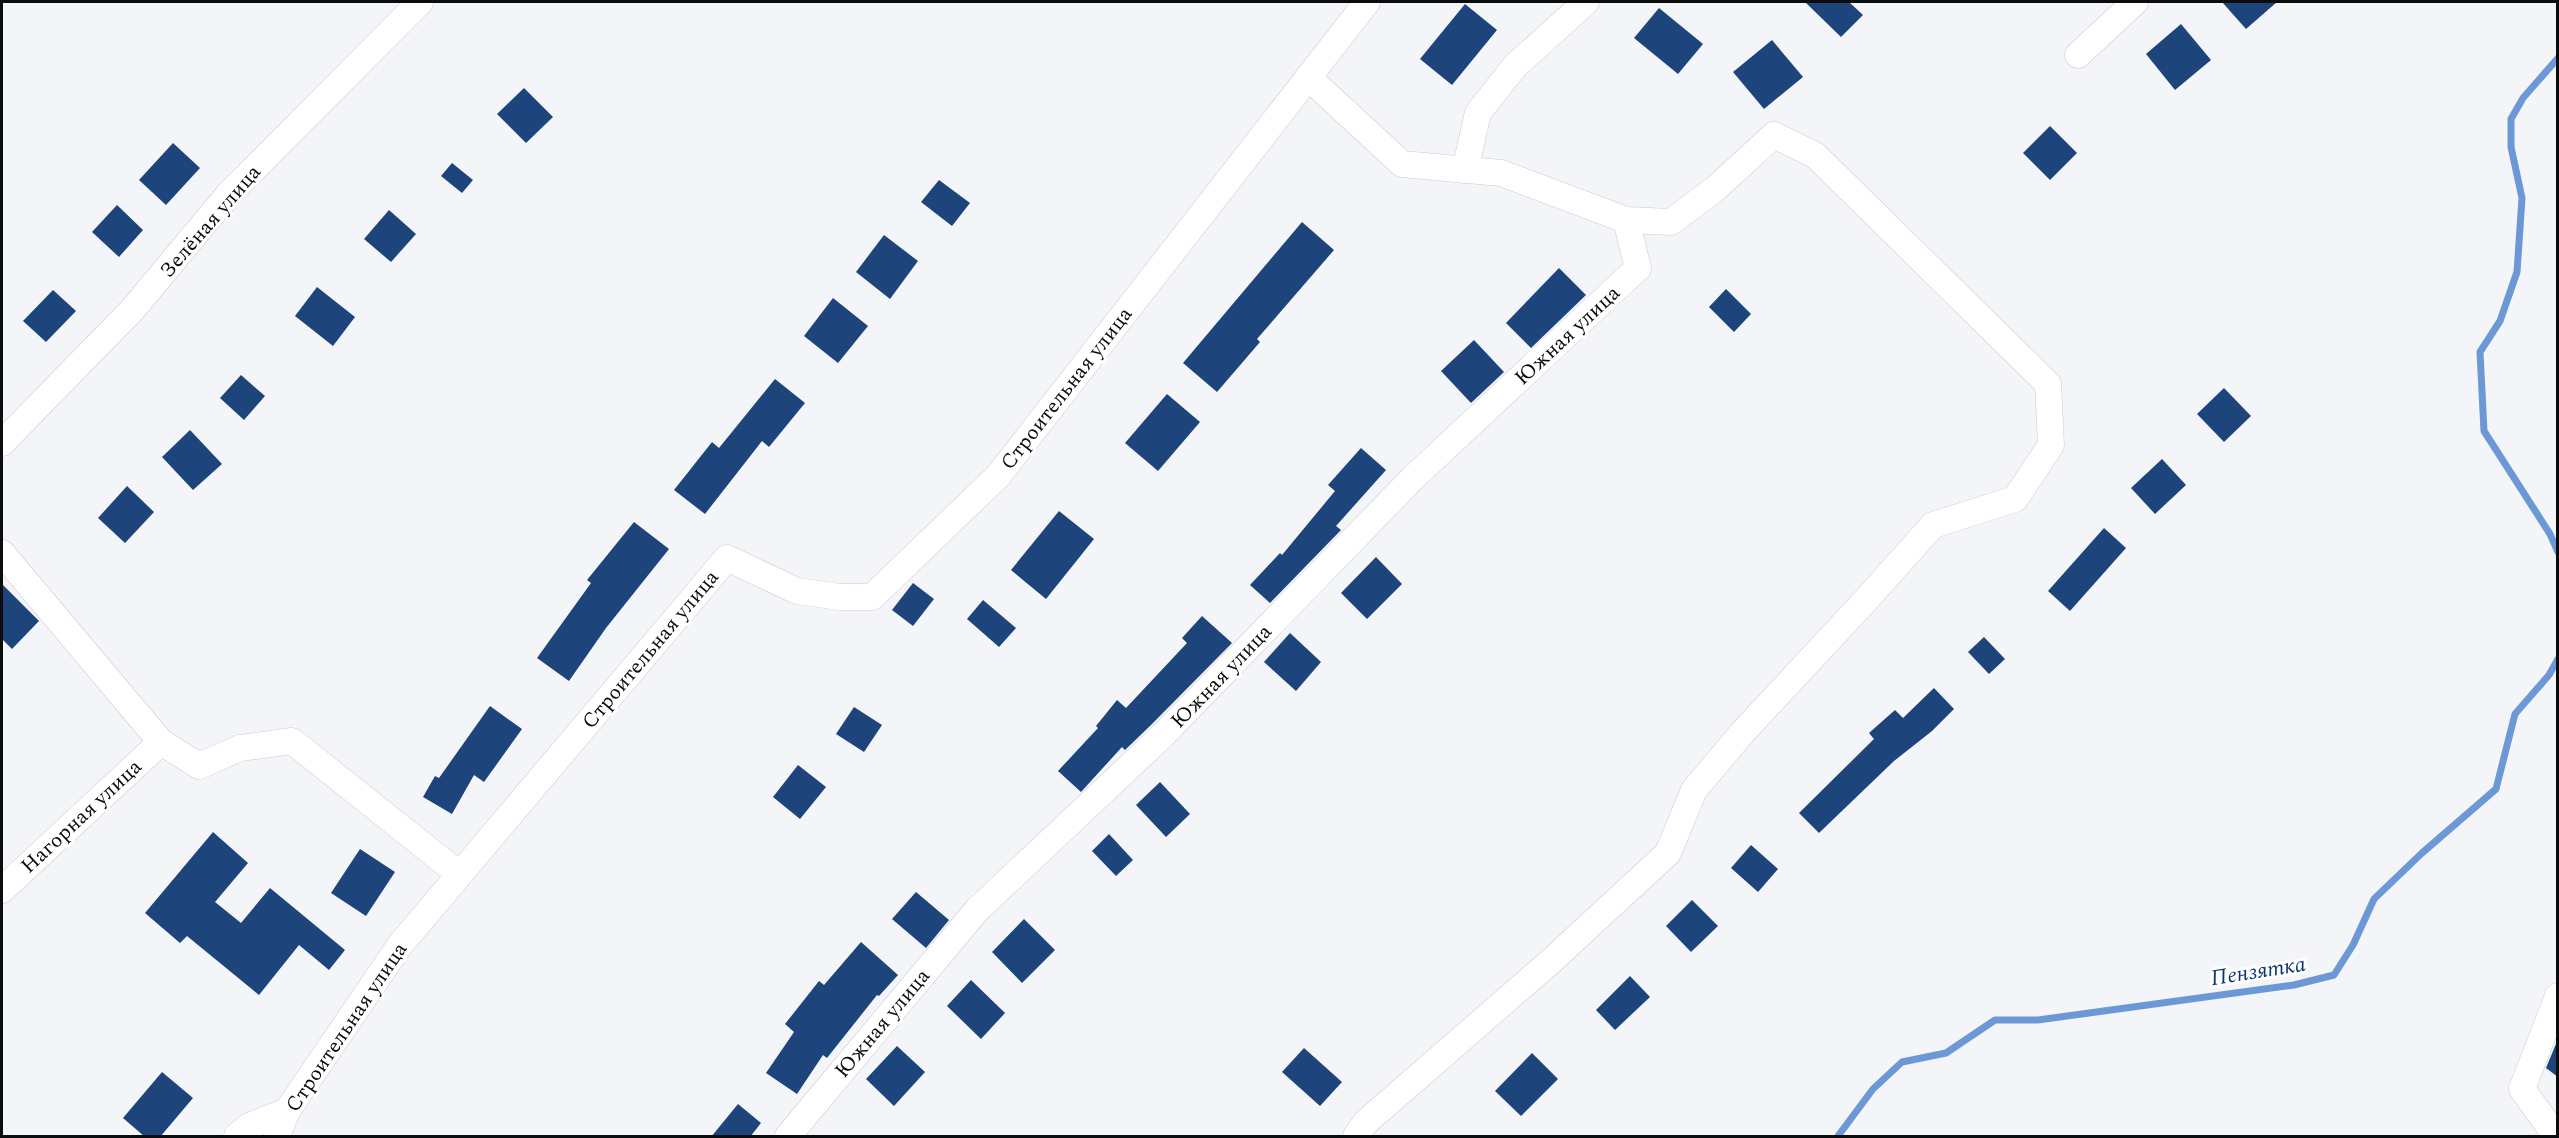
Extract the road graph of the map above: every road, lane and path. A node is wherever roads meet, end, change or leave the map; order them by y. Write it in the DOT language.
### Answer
graph roads {
  1 [pos="420,2"];
  2 [pos="1367,2"];
  3 [pos="1586,2"];
  4 [pos="2134,2"];
  5 [pos="2078,55"];
  6 [pos="1308,77"];
  7 [pos="1465,170"];
  8 [pos="1626,220"];
  9 [pos="2,442"];
  10 [pos="2,553"];
  11 [pos="161,741"];
  12 [pos="459,874"];
  13 [pos="2,890"];
  14 [pos="2558,996"];
  15 [pos="287,1111"];
  16 [pos="237,1137"];
  17 [pos="277,1137"];
  18 [pos="788,1137"];
  19 [pos="1356,1137"];
  20 [pos="2556,1137"];
  1 -- 9 [label="street, Зелёная улица"];
  2 -- 6 [label="street, Строительная улица"];
  3 -- 7 [label="street"];
  4 -- 5 [label="street"];
  6 -- 7 [label="street"];
  6 -- 12 [label="street, Строительная улица"];
  7 -- 8 [label="street"];
  8 -- 18 [label="street, Южная улица"];
  8 -- 19 [label="street"];
  10 -- 11 [label="street"];
  11 -- 12 [label="street"];
  11 -- 13 [label="street, Нагорная улица"];
  12 -- 15 [label="street, Строительная улица"];
  14 -- 20 [label="street"];
  15 -- 16 [label="street"];
  15 -- 17 [label="street, Строительная улица"];
}
